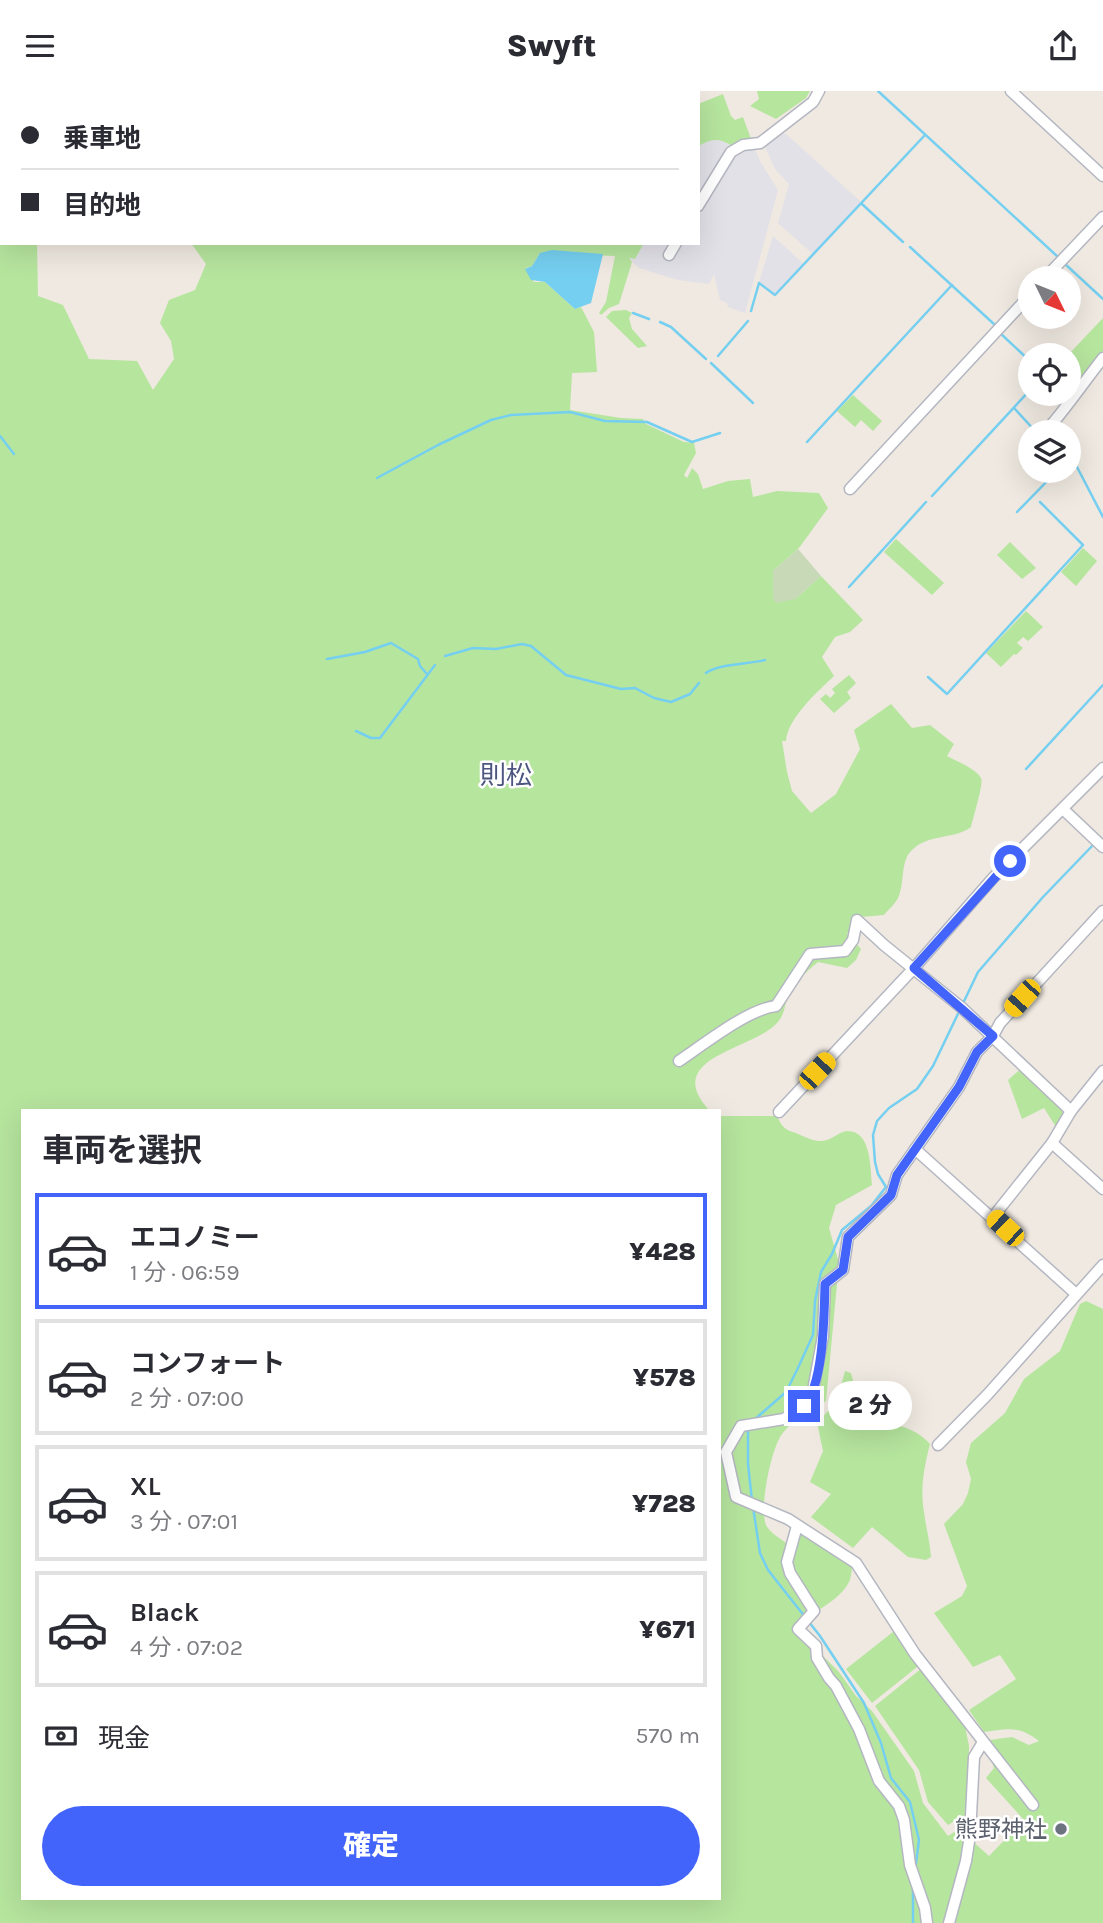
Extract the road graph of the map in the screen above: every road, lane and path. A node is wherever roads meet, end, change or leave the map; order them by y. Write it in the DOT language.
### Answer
graph roads {
  1 [pos="820,91"];
  2 [pos="1011,91"];
  3 [pos="1103,176"];
  4 [pos="700,203"];
  5 [pos="1103,217"];
  6 [pos="675,245"];
  7 [pos="669,255"];
  8 [pos="1056,266"];
  9 [pos="1018,308"];
  10 [pos="1103,358"];
  11 [pos="1056,420"];
  12 [pos="850,489"];
  13 [pos="1103,768"];
  14 [pos="1063,809"];
  15 [pos="1103,847"];
  16 [pos="1103,911"];
  17 [pos="914,968"];
  18 [pos="993,1036"];
  19 [pos="678,1061"];
  20 [pos="1103,1070"];
  21 [pos="1071,1111"];
  22 [pos="779,1112"];
  23 [pos="1052,1143"];
  24 [pos="915,1149"];
  25 [pos="1103,1189"];
  26 [pos="993,1217"];
  27 [pos="1103,1265"];
  28 [pos="1076,1294"];
  29 [pos="938,1445"];
  30 [pos="797,1526"];
  31 [pos="983,1742"];
  32 [pos="1033,1805"];
  33 [pos="927,1923"];
  34 [pos="949,1923"];
  1 -- 4 [label="street"];
  2 -- 3 [label="street"];
  5 -- 8 [label="street"];
  6 -- 7 [label="street"];
  9 -- 12 [label="street"];
  10 -- 11 [label="street"];
  13 -- 14 [label="street"];
  14 -- 15 [label="street"];
  14 -- 17 [label="street"];
  16 -- 18 [label="street"];
  17 -- 18 [label="street"];
  17 -- 19 [label="street"];
  17 -- 22 [label="street"];
  18 -- 21 [label="street"];
  18 -- 24 [label="street"];
  20 -- 21 [label="street"];
  21 -- 23 [label="street"];
  23 -- 25 [label="street"];
  23 -- 26 [label="street"];
  24 -- 26 [label="street"];
  24 -- 30 [label="street"];
  26 -- 28 [label="street"];
  27 -- 28 [label="street"];
  28 -- 29 [label="street"];
  30 -- 31 [label="street"];
  30 -- 33 [label="street"];
  31 -- 32 [label="street"];
  31 -- 34 [label="street"];
}
